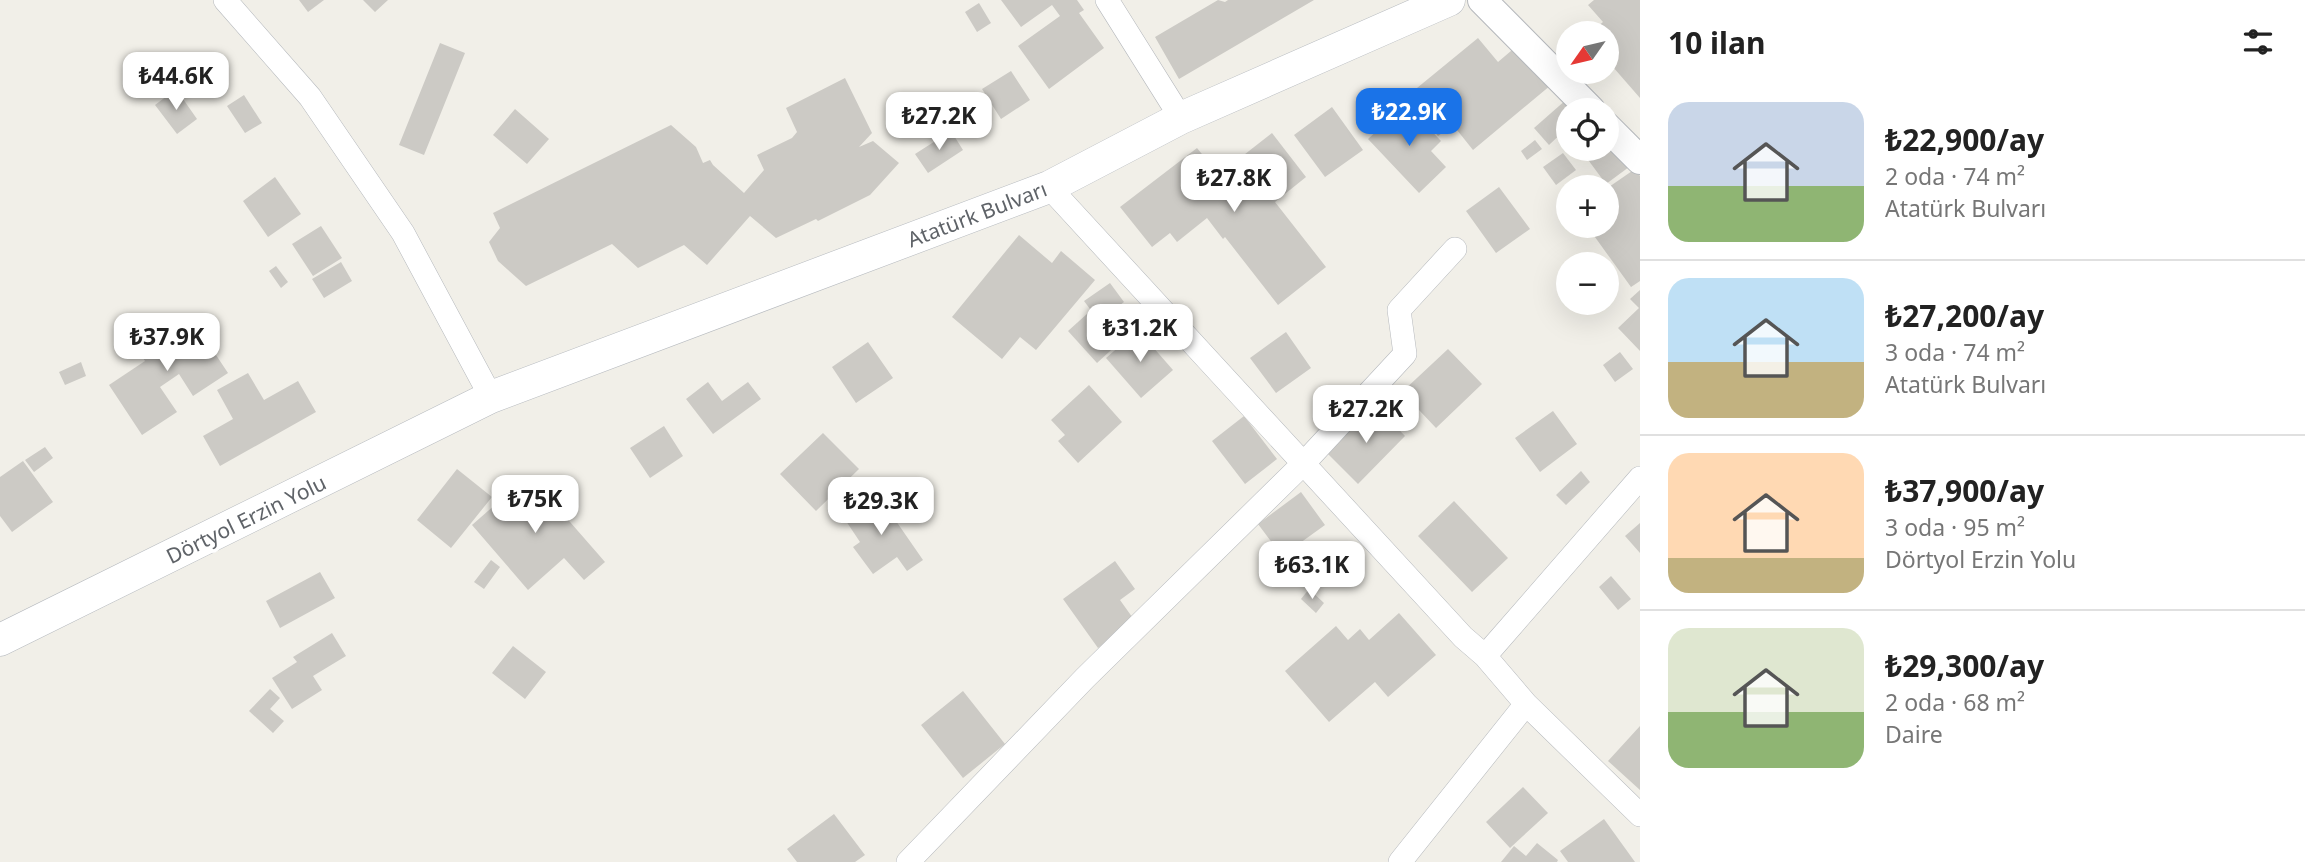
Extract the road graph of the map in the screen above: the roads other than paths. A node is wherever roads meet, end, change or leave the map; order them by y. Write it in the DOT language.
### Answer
graph roads {
  1 [pos="225,0"];
  2 [pos="1107,0"];
  3 [pos="1449,0"];
  4 [pos="1482,0"];
  5 [pos="1579,98"];
  6 [pos="1181,118"];
  7 [pos="1619,139"];
  8 [pos="1640,160"];
  9 [pos="1049,187"];
  10 [pos="1455,249"];
  11 [pos="491,397"];
  12 [pos="1304,463"];
  13 [pos="1640,478"];
  14 [pos="0,640"];
  15 [pos="1485,656"];
  16 [pos="1526,704"];
  17 [pos="1640,815"];
  18 [pos="908,862"];
  19 [pos="1400,862"];
  1 -- 11 [label="street"];
  2 -- 6 [label="street"];
  3 -- 6 [label="main road, Atatürk Bulvarı"];
  4 -- 5 [label="street"];
  6 -- 9 [label="main road, Atatürk Bulvarı"];
  7 -- 8 [label="street"];
  9 -- 11 [label="main road, Atatürk Bulvarı"];
  9 -- 12 [label="street"];
  10 -- 12 [label="street"];
  11 -- 14 [label="main road, Dörtyol Erzin Yolu"];
  12 -- 15 [label="street"];
  12 -- 18 [label="street"];
  13 -- 15 [label="street"];
  15 -- 16 [label="street"];
  16 -- 17 [label="street"];
  16 -- 19 [label="street"];
}
